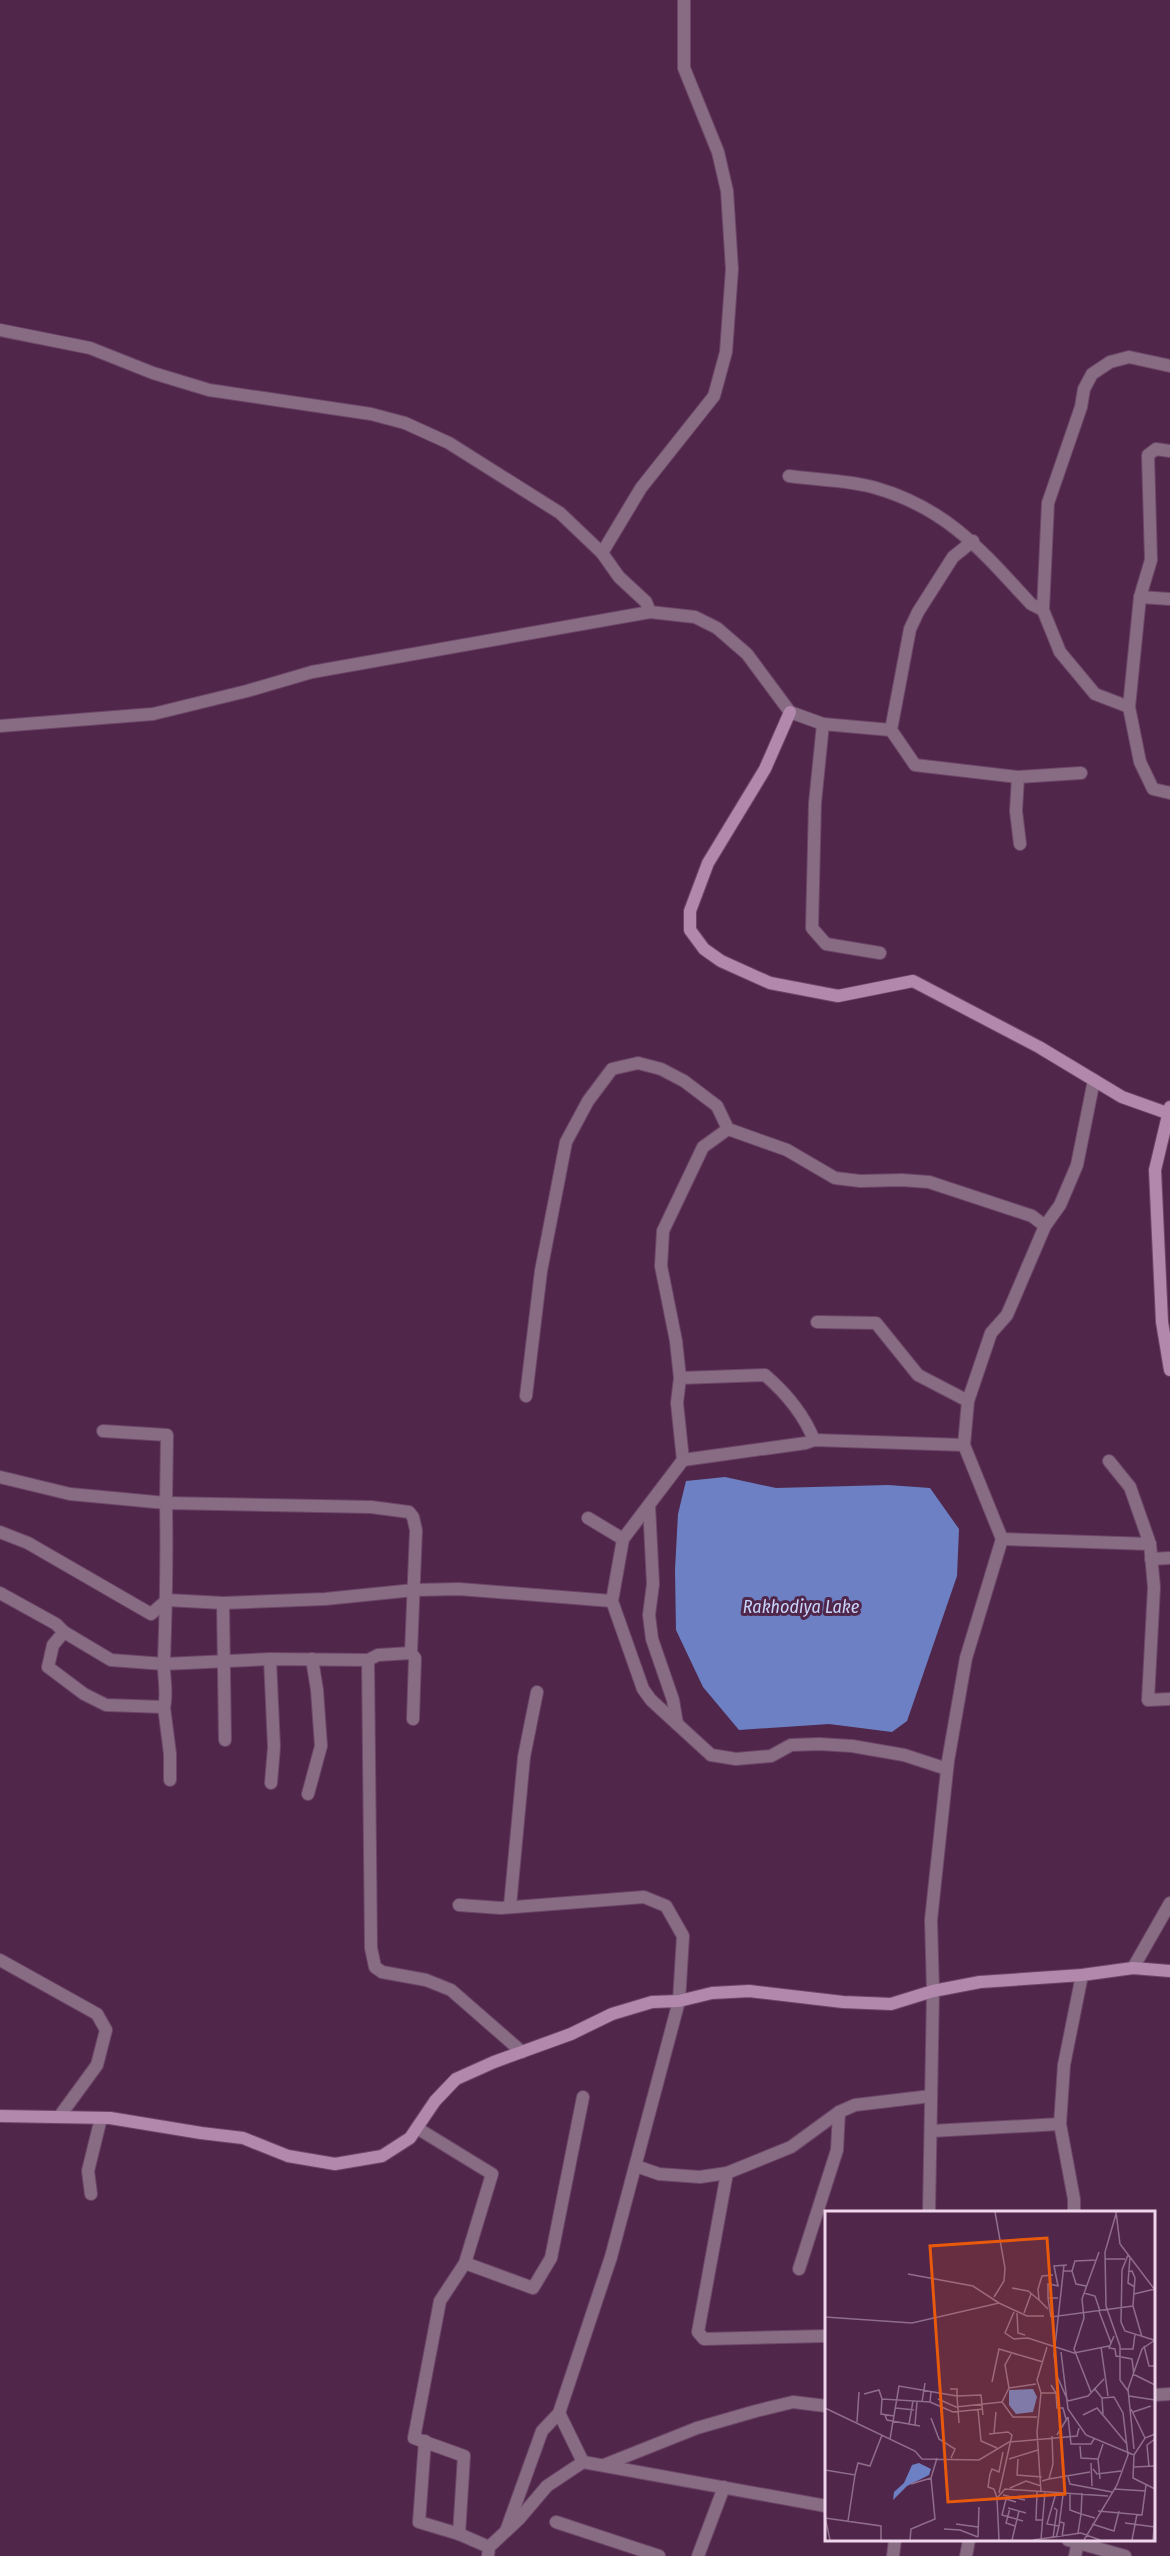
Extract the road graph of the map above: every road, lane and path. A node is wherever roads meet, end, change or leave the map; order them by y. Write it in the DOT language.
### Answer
graph roads {
  1 [pos="684,0"];
  2 [pos="0,330"];
  3 [pos="1170,366"];
  4 [pos="1170,451"];
  5 [pos="789,476"];
  6 [pos="973,541"];
  7 [pos="602,553"];
  8 [pos="1140,597"];
  9 [pos="1170,599"];
  10 [pos="1043,610"];
  11 [pos="650,612"];
  12 [pos="1129,707"];
  13 [pos="790,712"];
  14 [pos="823,724"];
  15 [pos="0,726"];
  16 [pos="891,730"];
  17 [pos="1081,773"];
  18 [pos="1018,777"];
  19 [pos="1170,793"];
  20 [pos="1020,844"];
  21 [pos="880,953"];
  22 [pos="1094,1080"];
  23 [pos="1169,1111"];
  24 [pos="728,1129"];
  25 [pos="1046,1226"];
  26 [pos="818,1322"];
  27 [pos="1170,1370"];
  28 [pos="680,1378"];
  29 [pos="526,1396"];
  30 [pos="968,1401"];
  31 [pos="103,1431"];
  32 [pos="814,1440"];
  33 [pos="964,1445"];
  34 [pos="683,1460"];
  35 [pos="1109,1461"];
  36 [pos="0,1477"];
  37 [pos="166,1503"];
  38 [pos="649,1505"];
  39 [pos="588,1518"];
  40 [pos="0,1532"];
  41 [pos="623,1539"];
  42 [pos="1002,1539"];
  43 [pos="1150,1544"];
  44 [pos="1170,1558"];
  45 [pos="1151,1559"];
  46 [pos="414,1590"];
  47 [pos="0,1593"];
  48 [pos="167,1600"];
  49 [pos="612,1601"];
  50 [pos="223,1603"];
  51 [pos="64,1632"];
  52 [pos="411,1653"];
  53 [pos="270,1659"];
  54 [pos="312,1659"];
  55 [pos="368,1660"];
  56 [pos="225,1662"];
  57 [pos="164,1664"];
  58 [pos="537,1692"];
  59 [pos="1170,1700"];
  60 [pos="164,1707"];
  61 [pos="413,1719"];
  62 [pos="676,1724"];
  63 [pos="225,1740"];
  64 [pos="947,1769"];
  65 [pos="170,1780"];
  66 [pos="271,1784"];
  67 [pos="308,1794"];
  68 [pos="1170,1903"];
  69 [pos="459,1905"];
  70 [pos="510,1906"];
  71 [pos="0,1960"];
  72 [pos="1133,1968"];
  73 [pos="1170,1971"];
  74 [pos="1083,1975"];
  75 [pos="933,1991"];
  76 [pos="679,2001"];
  77 [pos="522,2052"];
  78 [pos="931,2096"];
  79 [pos="583,2097"];
  80 [pos="839,2112"];
  81 [pos="0,2116"];
  82 [pos="59,2117"];
  83 [pos="101,2118"];
  84 [pos="1060,2124"];
  85 [pos="417,2128"];
  86 [pos="931,2131"];
  87 [pos="636,2166"];
  88 [pos="727,2173"];
  89 [pos="92,2194"];
  90 [pos="929,2211"];
  91 [pos="1074,2211"];
  92 [pos="465,2263"];
  93 [pos="799,2269"];
  94 [pos="825,2336"];
  95 [pos="1170,2394"];
  96 [pos="1155,2395"];
  97 [pos="825,2406"];
  98 [pos="559,2413"];
  99 [pos="425,2441"];
  100 [pos="583,2462"];
  101 [pos="602,2465"];
  102 [pos="724,2487"];
  103 [pos="825,2506"];
  104 [pos="556,2522"];
  105 [pos="506,2531"];
  106 [pos="459,2534"];
  107 [pos="895,2541"];
  108 [pos="969,2541"];
  109 [pos="1073,2541"];
  110 [pos="623,2550"];
  111 [pos="489,2551"];
  112 [pos="659,2556"];
  113 [pos="698,2556"];
  114 [pos="893,2556"];
  115 [pos="966,2556"];
  116 [pos="1075,2556"];
  117 [pos="1125,2556"];
  1 -- 7 [label="street"];
  2 -- 7 [label="street"];
  3 -- 10 [label="street"];
  4 -- 8 [label="street"];
  5 -- 6 [label="street"];
  6 -- 10 [label="street"];
  6 -- 16 [label="street"];
  7 -- 11 [label="street"];
  8 -- 9 [label="street"];
  8 -- 12 [label="street"];
  10 -- 12 [label="street"];
  11 -- 13 [label="street"];
  11 -- 15 [label="street"];
  12 -- 19 [label="street"];
  13 -- 14 [label="street"];
  13 -- 22 [label="street"];
  14 -- 16 [label="street"];
  14 -- 21 [label="street"];
  16 -- 18 [label="street"];
  17 -- 18 [label="street"];
  18 -- 20 [label="street"];
  22 -- 23 [label="street"];
  22 -- 25 [label="street"];
  23 -- 27 [label="street"];
  24 -- 25 [label="street"];
  24 -- 28 [label="street"];
  24 -- 29 [label="street"];
  25 -- 30 [label="street"];
  26 -- 30 [label="street"];
  28 -- 32 [label="street"];
  28 -- 34 [label="street"];
  30 -- 33 [label="street"];
  31 -- 37 [label="street"];
  32 -- 33 [label="street"];
  32 -- 34 [label="street"];
  33 -- 42 [label="street"];
  34 -- 38 [label="street"];
  35 -- 43 [label="street"];
  36 -- 37 [label="street"];
  37 -- 46 [label="street"];
  37 -- 48 [label="street"];
  38 -- 41 [label="street"];
  38 -- 62 [label="street"];
  39 -- 41 [label="street"];
  40 -- 48 [label="street"];
  41 -- 49 [label="street"];
  42 -- 43 [label="street"];
  42 -- 64 [label="street"];
  43 -- 45 [label="street"];
  44 -- 45 [label="street"];
  45 -- 59 [label="street"];
  46 -- 49 [label="street"];
  46 -- 50 [label="street"];
  46 -- 52 [label="street"];
  47 -- 51 [label="street"];
  48 -- 50 [label="street"];
  48 -- 57 [label="street"];
  49 -- 62 [label="street"];
  50 -- 56 [label="street"];
  51 -- 57 [label="street"];
  51 -- 60 [label="street"];
  52 -- 55 [label="street"];
  52 -- 61 [label="street"];
  53 -- 54 [label="street"];
  53 -- 56 [label="street"];
  53 -- 66 [label="street"];
  54 -- 55 [label="street"];
  54 -- 67 [label="street"];
  55 -- 77 [label="street"];
  56 -- 57 [label="street"];
  56 -- 63 [label="street"];
  57 -- 60 [label="street"];
  58 -- 70 [label="street"];
  60 -- 65 [label="street"];
  62 -- 64 [label="street"];
  64 -- 75 [label="street"];
  68 -- 72 [label="street"];
  69 -- 70 [label="street"];
  70 -- 76 [label="street"];
  71 -- 82 [label="street"];
  72 -- 73 [label="street"];
  72 -- 74 [label="street"];
  74 -- 75 [label="street"];
  74 -- 84 [label="street"];
  75 -- 76 [label="street"];
  75 -- 78 [label="street"];
  76 -- 77 [label="street"];
  76 -- 87 [label="street"];
  77 -- 85 [label="street"];
  78 -- 80 [label="street"];
  78 -- 86 [label="street"];
  79 -- 92 [label="street"];
  80 -- 88 [label="street"];
  80 -- 93 [label="street"];
  81 -- 82 [label="street"];
  82 -- 83 [label="street"];
  83 -- 85 [label="street"];
  83 -- 89 [label="street"];
  84 -- 86 [label="street"];
  84 -- 91 [label="street"];
  85 -- 92 [label="street"];
  86 -- 90 [label="street"];
  87 -- 88 [label="street"];
  87 -- 98 [label="street"];
  88 -- 94 [label="street"];
  92 -- 99 [label="street"];
  95 -- 96 [label="street"];
  97 -- 101 [label="street"];
  98 -- 100 [label="street"];
  98 -- 105 [label="street"];
  99 -- 106 [label="street"];
  99 -- 106 [label="street"];
  100 -- 101 [label="street"];
  100 -- 105 [label="street"];
  101 -- 102 [label="street"];
  102 -- 103 [label="street"];
  102 -- 113 [label="street"];
  104 -- 110 [label="street"];
  105 -- 111 [label="street"];
  106 -- 111 [label="street"];
  107 -- 114 [label="street"];
  108 -- 115 [label="street"];
  109 -- 116 [label="street"];
  109 -- 117 [label="street"];
  110 -- 112 [label="street"];
}
